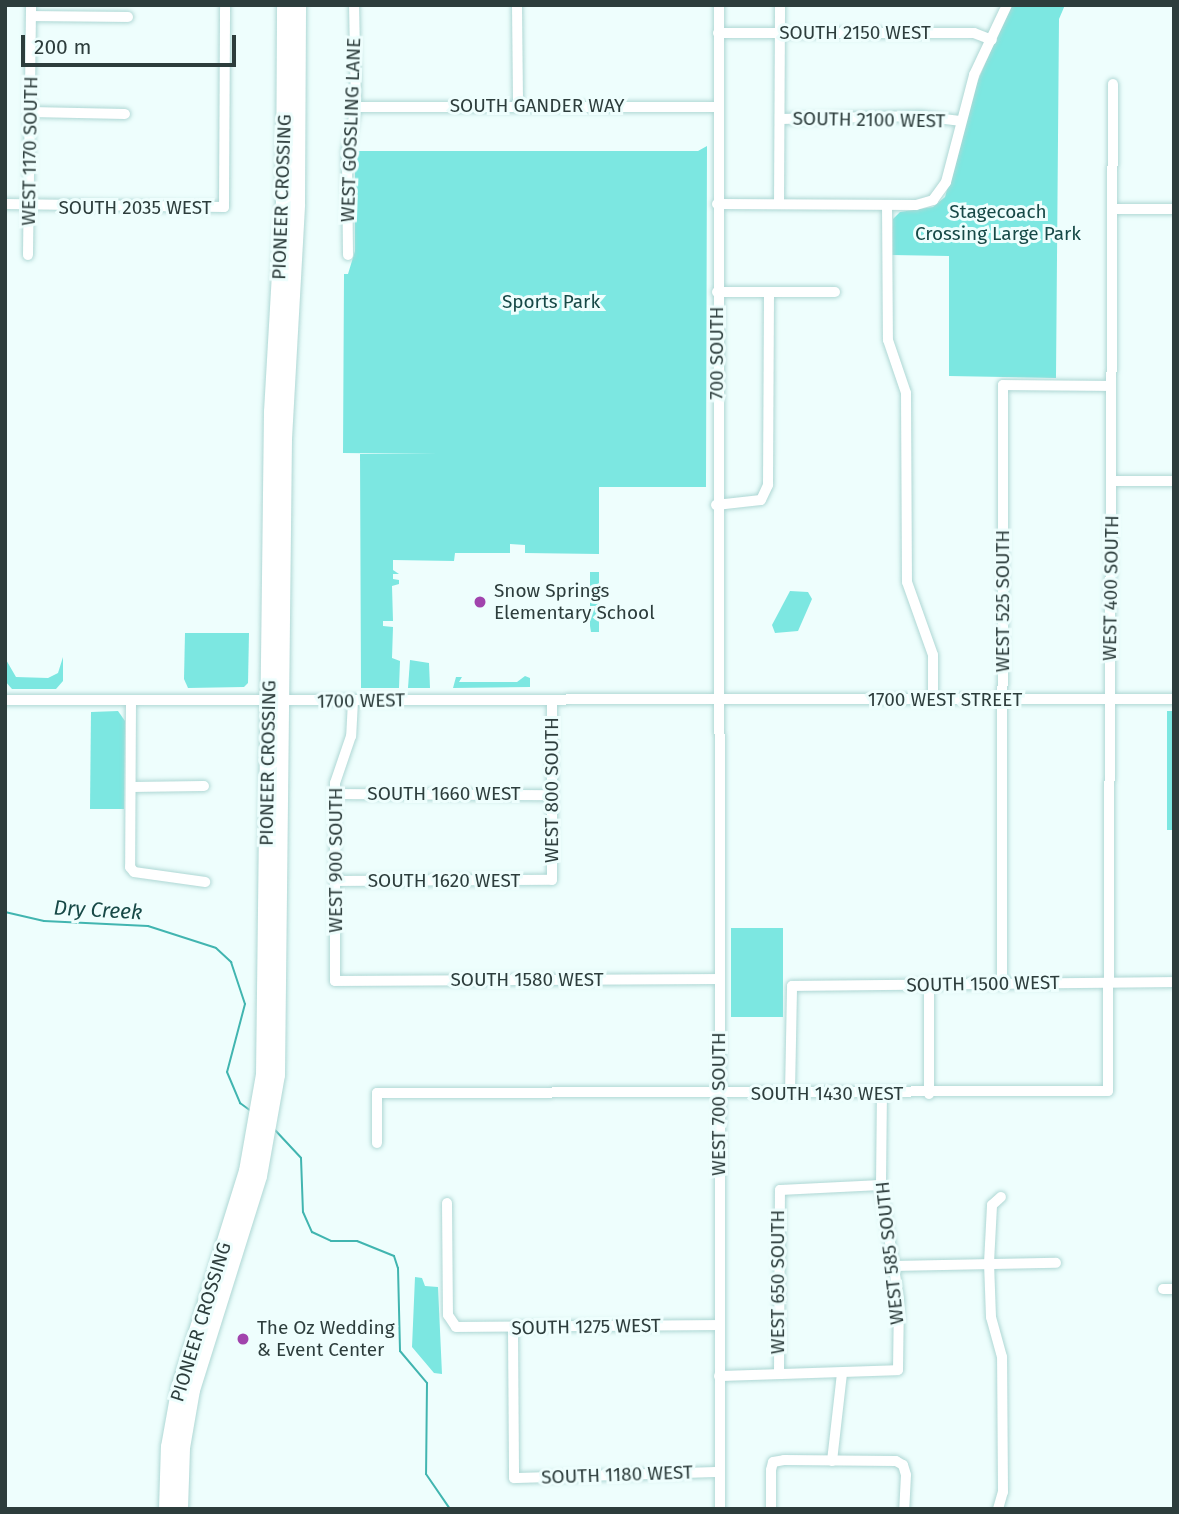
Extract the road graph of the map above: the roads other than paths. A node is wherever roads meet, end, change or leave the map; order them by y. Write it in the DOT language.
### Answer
graph roads {
  1 [pos="225,5"];
  2 [pos="285,5"];
  3 [pos="298,5"];
  4 [pos="354,5"];
  5 [pos="517,5"];
  6 [pos="719,5"];
  7 [pos="780,5"];
  8 [pos="1007,5"];
  9 [pos="31,11"];
  10 [pos="128,17"];
  11 [pos="718,33"];
  12 [pos="780,33"];
  13 [pos="992,40"];
  14 [pos="1113,84"];
  15 [pos="518,105"];
  16 [pos="356,107"];
  17 [pos="718,107"];
  18 [pos="30,113"];
  19 [pos="125,114"];
  20 [pos="780,119"];
  21 [pos="958,121"];
  22 [pos="5,204"];
  23 [pos="717,204"];
  24 [pos="779,204"];
  25 [pos="887,205"];
  26 [pos="29,208"];
  27 [pos="1112,209"];
  28 [pos="1174,209"];
  29 [pos="28,255"];
  30 [pos="348,255"];
  31 [pos="717,292"];
  32 [pos="769,292"];
  33 [pos="835,292"];
  34 [pos="1111,386"];
  35 [pos="1112,481"];
  36 [pos="1174,481"];
  37 [pos="716,505"];
  38 [pos="1003,699"];
  39 [pos="1110,699"];
  40 [pos="1174,699"];
  41 [pos="5,700"];
  42 [pos="716,700"];
  43 [pos="933,700"];
  44 [pos="131,701"];
  45 [pos="275,701"];
  46 [pos="353,701"];
  47 [pos="552,701"];
  48 [pos="204,786"];
  49 [pos="131,787"];
  50 [pos="335,794"];
  51 [pos="552,794"];
  52 [pos="552,880"];
  53 [pos="335,881"];
  54 [pos="205,882"];
  55 [pos="719,979"];
  56 [pos="335,981"];
  57 [pos="1110,982"];
  58 [pos="1174,982"];
  59 [pos="929,985"];
  60 [pos="1002,985"];
  61 [pos="1108,1091"];
  62 [pos="719,1093"];
  63 [pos="790,1094"];
  64 [pos="929,1094"];
  65 [pos="882,1095"];
  66 [pos="265,1122"];
  67 [pos="377,1143"];
  68 [pos="881,1185"];
  69 [pos="1001,1197"];
  70 [pos="447,1203"];
  71 [pos="989,1263"];
  72 [pos="1056,1263"];
  73 [pos="893,1266"];
  74 [pos="720,1325"];
  75 [pos="513,1329"];
  76 [pos="779,1373"];
  77 [pos="842,1373"];
  78 [pos="719,1376"];
  79 [pos="832,1461"];
  80 [pos="719,1472"];
  81 [pos="167,1509"];
  82 [pos="180,1509"];
  83 [pos="720,1509"];
  84 [pos="771,1509"];
  85 [pos="904,1509"];
  86 [pos="998,1509"];
  1 -- 26 [label="street, SOUTH 2035 WEST"];
  2 -- 45 [label="highway, PIONEER CROSSING"];
  3 -- 45 [label="highway, PIONEER CROSSING"];
  4 -- 16 [label="street, WEST GOSSLING LANE"];
  5 -- 15 [label="street"];
  6 -- 11 [label="street, 700 SOUTH"];
  7 -- 12 [label="street"];
  8 -- 13 [label="street"];
  9 -- 10 [label="street"];
  9 -- 18 [label="street, WEST 1170 SOUTH"];
  11 -- 12 [label="street, SOUTH 2150 WEST"];
  11 -- 17 [label="street, 700 SOUTH"];
  12 -- 13 [label="street, SOUTH 2150 WEST"];
  12 -- 20 [label="street"];
  13 -- 21 [label="street"];
  14 -- 27 [label="street, WEST 400 SOUTH"];
  15 -- 16 [label="street, SOUTH GANDER WAY"];
  15 -- 17 [label="street, SOUTH GANDER WAY"];
  16 -- 30 [label="street, WEST GOSSLING LANE"];
  17 -- 23 [label="street, 700 SOUTH"];
  18 -- 19 [label="street"];
  18 -- 26 [label="street, WEST 1170 SOUTH"];
  20 -- 21 [label="street, SOUTH 2100 WEST"];
  20 -- 24 [label="street"];
  21 -- 25 [label="street"];
  22 -- 26 [label="street, SOUTH 2035 WEST"];
  23 -- 24 [label="street"];
  23 -- 31 [label="street, 700 SOUTH"];
  24 -- 25 [label="street"];
  25 -- 43 [label="street"];
  26 -- 29 [label="street, WEST 1170 SOUTH"];
  27 -- 28 [label="street"];
  27 -- 34 [label="street, WEST 400 SOUTH"];
  31 -- 32 [label="street"];
  31 -- 37 [label="street, 700 SOUTH"];
  32 -- 33 [label="street"];
  32 -- 37 [label="street"];
  34 -- 35 [label="street, WEST 400 SOUTH"];
  34 -- 38 [label="street, WEST 525 SOUTH"];
  35 -- 36 [label="street"];
  35 -- 39 [label="street, WEST 400 SOUTH"];
  37 -- 42 [label="street, 700 SOUTH"];
  38 -- 39 [label="street, 1700 WEST STREET"];
  38 -- 43 [label="street, 1700 WEST STREET"];
  38 -- 60 [label="street, WEST 525 SOUTH"];
  39 -- 40 [label="street, 1700 WEST STREET"];
  39 -- 57 [label="street, WEST 400 SOUTH"];
  41 -- 44 [label="street, 1700 WEST"];
  42 -- 43 [label="street, 1700 WEST STREET"];
  42 -- 47 [label="street, 1700 WEST"];
  42 -- 55 [label="street, WEST 700 SOUTH"];
  44 -- 45 [label="street, 1700 WEST"];
  44 -- 49 [label="street"];
  45 -- 46 [label="street, 1700 WEST"];
  45 -- 66 [label="highway, PIONEER CROSSING"];
  46 -- 47 [label="street, 1700 WEST"];
  46 -- 50 [label="street, WEST 900 SOUTH"];
  47 -- 51 [label="street, WEST 800 SOUTH"];
  48 -- 49 [label="street"];
  49 -- 54 [label="street"];
  50 -- 51 [label="street, SOUTH 1660 WEST"];
  50 -- 53 [label="street, WEST 900 SOUTH"];
  51 -- 52 [label="street, WEST 800 SOUTH"];
  52 -- 53 [label="street, SOUTH 1620 WEST"];
  53 -- 56 [label="street, WEST 900 SOUTH"];
  55 -- 56 [label="street, SOUTH 1580 WEST"];
  55 -- 62 [label="street, WEST 700 SOUTH"];
  57 -- 58 [label="street, SOUTH 1500 WEST"];
  57 -- 60 [label="street, SOUTH 1500 WEST"];
  57 -- 61 [label="street, WEST 400 SOUTH"];
  59 -- 60 [label="street, SOUTH 1500 WEST"];
  59 -- 63 [label="street, SOUTH 1500 WEST"];
  59 -- 64 [label="street"];
  61 -- 64 [label="street, SOUTH 1430 WEST"];
  62 -- 63 [label="street, SOUTH 1430 WEST"];
  62 -- 67 [label="street, SOUTH 1430 WEST"];
  62 -- 74 [label="street, WEST 700 SOUTH"];
  63 -- 65 [label="street, SOUTH 1430 WEST"];
  64 -- 65 [label="street, SOUTH 1430 WEST"];
  65 -- 68 [label="street, WEST 585 SOUTH"];
  66 -- 81 [label="highway, PIONEER CROSSING"];
  66 -- 82 [label="highway, PIONEER CROSSING"];
  68 -- 73 [label="street, WEST 585 SOUTH"];
  68 -- 76 [label="street, WEST 650 SOUTH"];
  69 -- 71 [label="street"];
  70 -- 75 [label="street, SOUTH 1275 WEST"];
  71 -- 72 [label="street"];
  71 -- 73 [label="street"];
  71 -- 86 [label="street"];
  73 -- 77 [label="street, WEST 585 SOUTH"];
  74 -- 75 [label="street, SOUTH 1275 WEST"];
  74 -- 78 [label="street, WEST 700 SOUTH"];
  75 -- 80 [label="street, SOUTH 1180 WEST"];
  76 -- 77 [label="street"];
  76 -- 78 [label="street"];
  77 -- 79 [label="street"];
  78 -- 80 [label="street, WEST 700 SOUTH"];
  79 -- 84 [label="street"];
  79 -- 85 [label="street"];
  80 -- 83 [label="street, WEST 700 SOUTH"];
}
